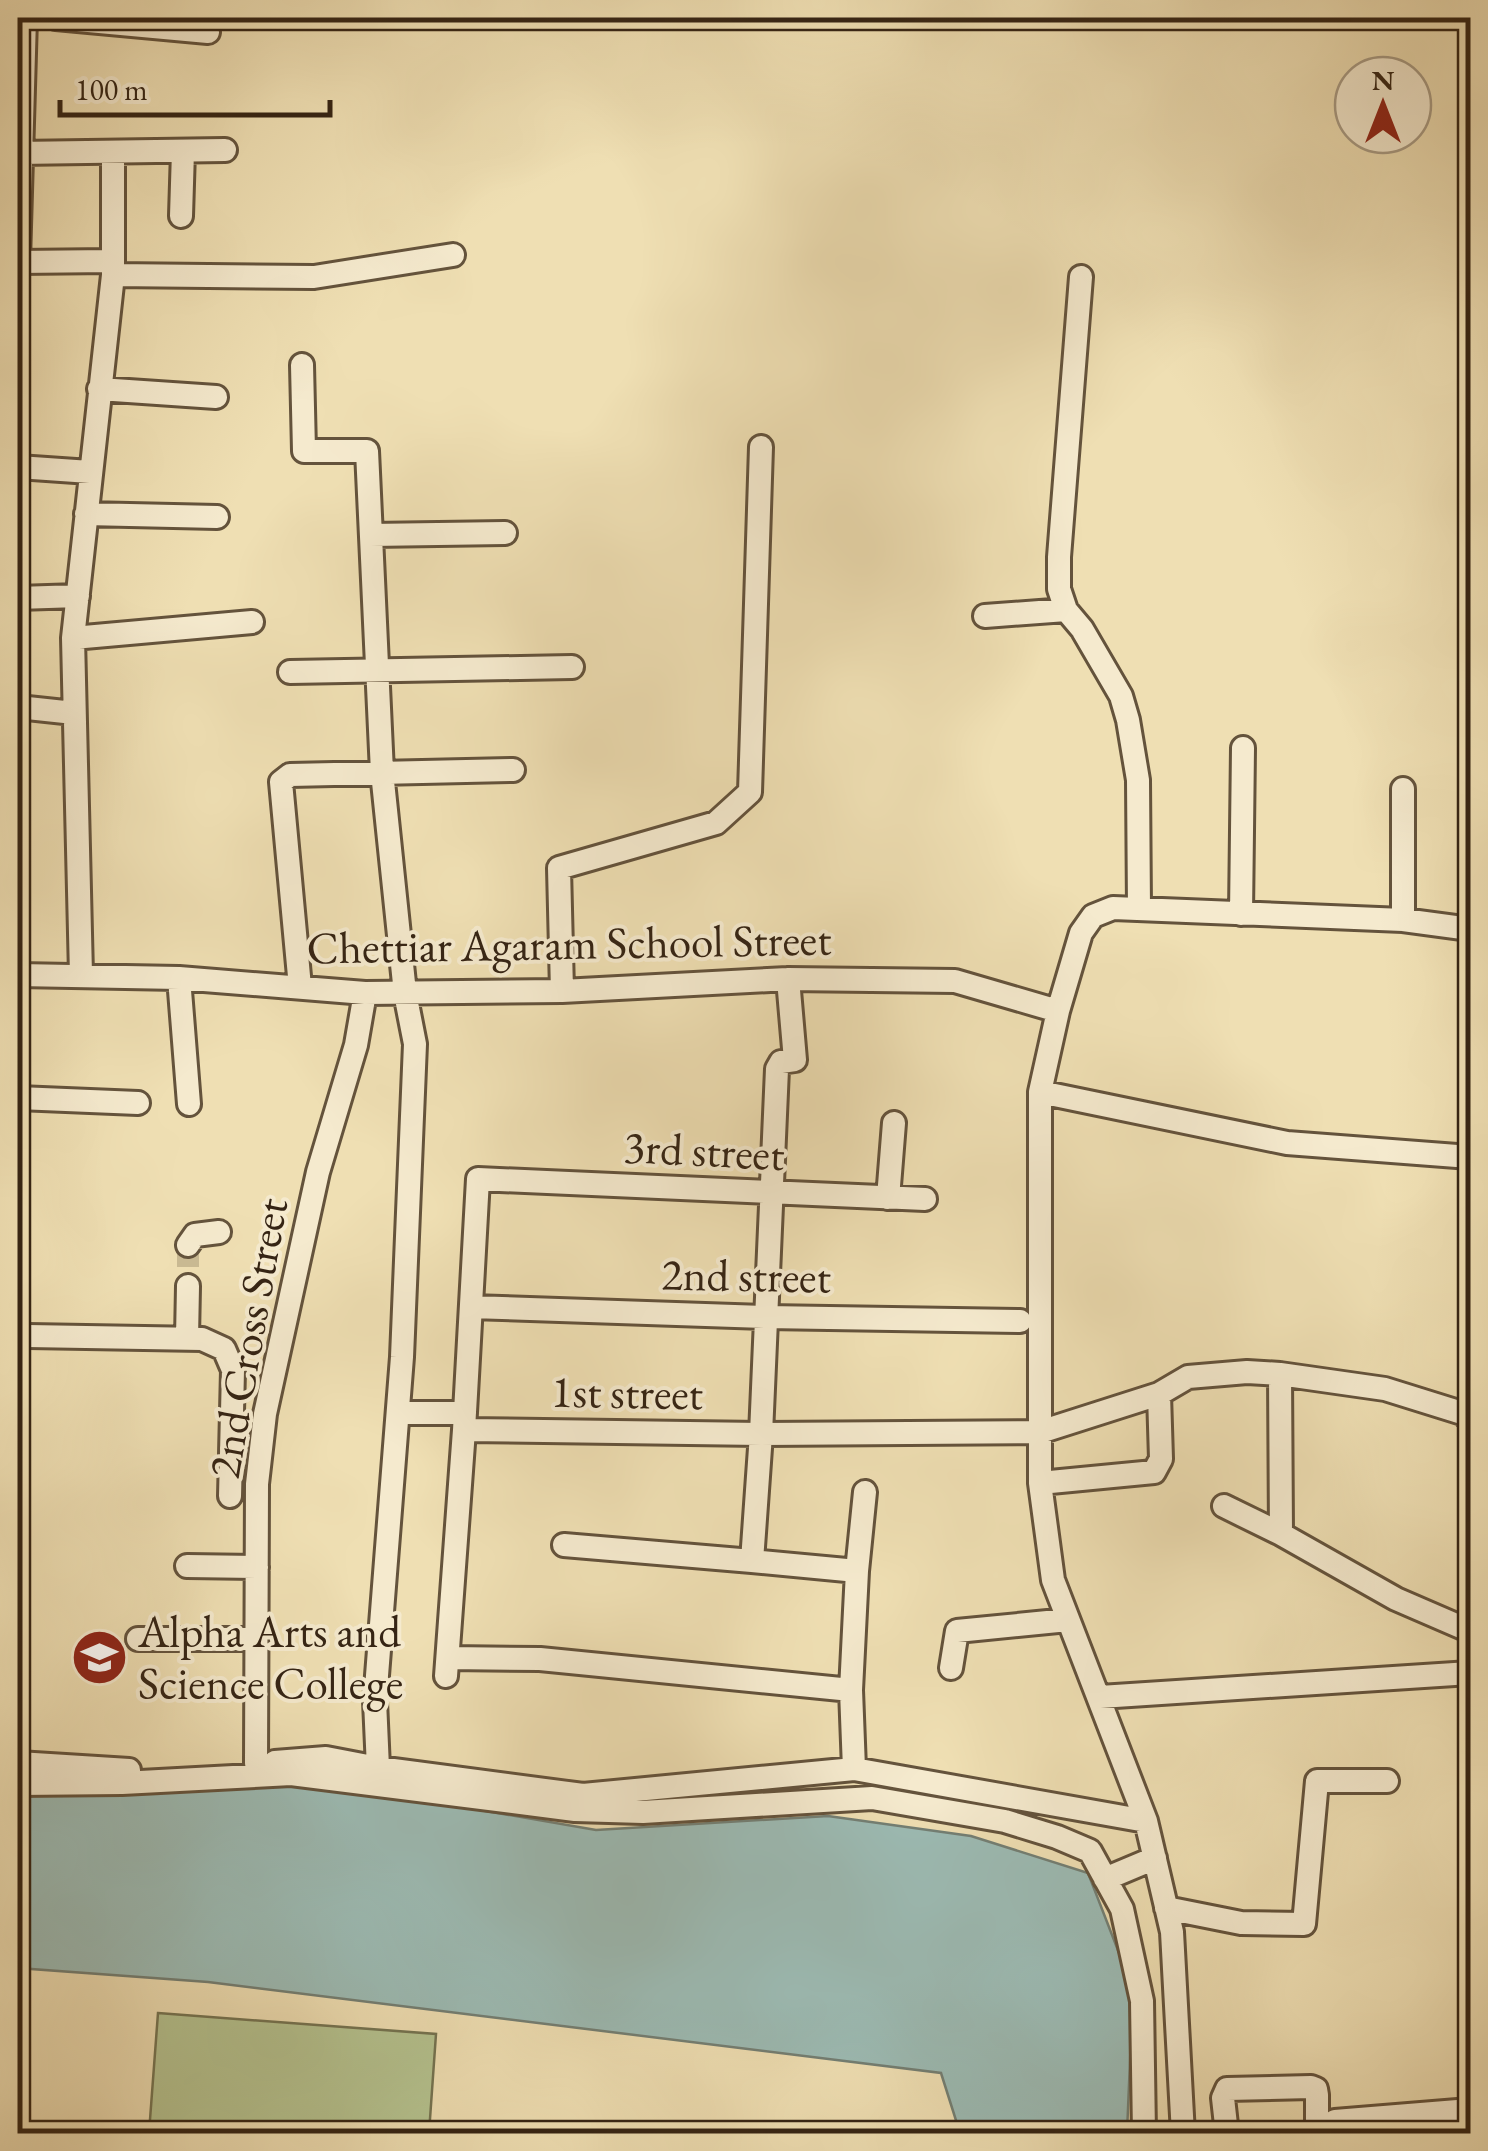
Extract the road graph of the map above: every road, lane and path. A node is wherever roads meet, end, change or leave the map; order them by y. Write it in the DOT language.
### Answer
graph roads {
  1 [pos="26,18"];
  2 [pos="56,18"];
  3 [pos="208,32"];
  4 [pos="225,150"];
  5 [pos="183,151"];
  6 [pos="112,152"];
  7 [pos="19,153"];
  8 [pos="181,216"];
  9 [pos="453,256"];
  10 [pos="18,262"];
  11 [pos="112,268"];
  12 [pos="1081,277"];
  13 [pos="302,365"];
  14 [pos="99,389"];
  15 [pos="216,398"];
  16 [pos="761,446"];
  17 [pos="18,467"];
  18 [pos="90,472"];
  19 [pos="86,514"];
  20 [pos="216,517"];
  21 [pos="505,533"];
  22 [pos="371,535"];
  23 [pos="78,596"];
  24 [pos="18,598"];
  25 [pos="1066,610"];
  26 [pos="985,616"];
  27 [pos="252,622"];
  28 [pos="73,638"];
  29 [pos="572,667"];
  30 [pos="377,669"];
  31 [pos="290,672"];
  32 [pos="18,708"];
  33 [pos="74,712"];
  34 [pos="1242,748"];
  35 [pos="513,770"];
  36 [pos="382,772"];
  37 [pos="1402,789"];
  38 [pos="1139,909"];
  39 [pos="1241,914"];
  40 [pos="1403,920"];
  41 [pos="1470,929"];
  42 [pos="18,974"];
  43 [pos="81,974"];
  44 [pos="180,978"];
  45 [pos="788,979"];
  46 [pos="300,988"];
  47 [pos="562,991"];
  48 [pos="365,993"];
  49 [pos="404,993"];
  50 [pos="1058,1011"];
  51 [pos="1040,1092"];
  52 [pos="18,1098"];
  53 [pos="138,1103"];
  54 [pos="189,1104"];
  55 [pos="894,1123"];
  56 [pos="1470,1157"];
  57 [pos="772,1194"];
  58 [pos="888,1198"];
  59 [pos="925,1199"];
  60 [pos="220,1232"];
  61 [pos="188,1245"];
  62 [pos="188,1286"];
  63 [pos="470,1307"];
  64 [pos="766,1317"];
  65 [pos="1020,1321"];
  66 [pos="28,1336"];
  67 [pos="187,1338"];
  68 [pos="1280,1374"];
  69 [pos="1159,1394"];
  70 [pos="234,1397"];
  71 [pos="398,1413"];
  72 [pos="265,1414"];
  73 [pos="1470,1420"];
  74 [pos="465,1422"];
  75 [pos="1040,1432"];
  76 [pos="761,1434"];
  77 [pos="1040,1483"];
  78 [pos="865,1492"];
  79 [pos="230,1496"];
  80 [pos="1224,1506"];
  81 [pos="1281,1534"];
  82 [pos="564,1545"];
  83 [pos="752,1561"];
  84 [pos="187,1566"];
  85 [pos="256,1566"];
  86 [pos="858,1571"];
  87 [pos="1068,1620"];
  88 [pos="1470,1631"];
  89 [pos="138,1639"];
  90 [pos="256,1639"];
  91 [pos="951,1668"];
  92 [pos="1470,1673"];
  93 [pos="851,1690"];
  94 [pos="1100,1697"];
  95 [pos="18,1763"];
  96 [pos="256,1764"];
  97 [pos="378,1768"];
  98 [pos="854,1769"];
  99 [pos="1387,1781"];
  100 [pos="18,1784"];
  101 [pos="1146,1821"];
  102 [pos="1154,1858"];
  103 [pos="1105,1879"];
  104 [pos="1166,1908"];
  105 [pos="1470,2110"];
  106 [pos="1326,2127"];
  107 [pos="1144,2134"];
  108 [pos="1182,2134"];
  109 [pos="1227,2134"];
  1 -- 7 [label="street"];
  2 -- 3 [label="street"];
  4 -- 5 [label="street"];
  5 -- 6 [label="street"];
  5 -- 8 [label="street"];
  6 -- 7 [label="street"];
  6 -- 11 [label="street"];
  7 -- 10 [label="street"];
  9 -- 11 [label="street"];
  10 -- 11 [label="street"];
  11 -- 14 [label="street"];
  12 -- 25 [label="street"];
  13 -- 22 [label="street"];
  14 -- 15 [label="street"];
  14 -- 18 [label="street"];
  16 -- 47 [label="street"];
  17 -- 18 [label="street"];
  18 -- 19 [label="street"];
  19 -- 20 [label="street"];
  19 -- 23 [label="street"];
  21 -- 22 [label="street"];
  22 -- 30 [label="street"];
  23 -- 24 [label="street"];
  23 -- 28 [label="street"];
  25 -- 26 [label="street"];
  25 -- 38 [label="street"];
  27 -- 28 [label="street"];
  28 -- 33 [label="street"];
  29 -- 30 [label="street"];
  30 -- 31 [label="street"];
  30 -- 36 [label="street"];
  32 -- 33 [label="street"];
  33 -- 43 [label="street"];
  34 -- 39 [label="street"];
  35 -- 36 [label="street"];
  36 -- 46 [label="street"];
  36 -- 49 [label="street"];
  37 -- 40 [label="street"];
  38 -- 39 [label="street"];
  38 -- 50 [label="street"];
  39 -- 40 [label="street"];
  40 -- 41 [label="street"];
  42 -- 43 [label="street, Chettiar Agaram School Street"];
  43 -- 44 [label="street, Chettiar Agaram School Street"];
  44 -- 46 [label="street, Chettiar Agaram School Street"];
  44 -- 54 [label="street"];
  45 -- 47 [label="street, Chettiar Agaram School Street"];
  45 -- 50 [label="street, Chettiar Agaram School Street"];
  45 -- 57 [label="street"];
  46 -- 48 [label="street, Chettiar Agaram School Street"];
  47 -- 49 [label="street, Chettiar Agaram School Street"];
  48 -- 49 [label="street, Chettiar Agaram School Street"];
  48 -- 72 [label="street, 2nd Cross Street"];
  49 -- 71 [label="street"];
  50 -- 51 [label="street"];
  51 -- 56 [label="street"];
  51 -- 75 [label="street"];
  52 -- 53 [label="street"];
  55 -- 58 [label="street"];
  57 -- 58 [label="street, 3rd street"];
  57 -- 63 [label="street, 3rd street"];
  57 -- 64 [label="street"];
  58 -- 59 [label="street, 3rd street"];
  60 -- 61 [label="street"];
  62 -- 67 [label="street"];
  63 -- 64 [label="street, 2nd street"];
  63 -- 74 [label="street"];
  64 -- 65 [label="street, 2nd street"];
  64 -- 76 [label="street"];
  66 -- 67 [label="street"];
  67 -- 70 [label="street"];
  68 -- 69 [label="street, 1st street"];
  68 -- 73 [label="street, 1st street"];
  68 -- 81 [label="street"];
  69 -- 75 [label="street, 1st street"];
  69 -- 77 [label="street"];
  70 -- 72 [label="street"];
  70 -- 79 [label="street"];
  71 -- 74 [label="street, 1st street"];
  71 -- 97 [label="street"];
  72 -- 85 [label="street, 2nd Cross Street"];
  74 -- 76 [label="street, 1st street"];
  74 -- 93 [label="street"];
  75 -- 76 [label="street, 1st street"];
  75 -- 77 [label="street"];
  76 -- 83 [label="street"];
  77 -- 87 [label="street"];
  78 -- 86 [label="street"];
  80 -- 81 [label="street"];
  81 -- 88 [label="street"];
  82 -- 83 [label="street"];
  83 -- 86 [label="street"];
  84 -- 85 [label="street"];
  85 -- 90 [label="street, 2nd Cross Street"];
  86 -- 93 [label="street"];
  87 -- 91 [label="street"];
  87 -- 94 [label="street"];
  89 -- 90 [label="street"];
  90 -- 96 [label="street, 2nd Cross Street"];
  92 -- 94 [label="street"];
  93 -- 98 [label="street"];
  94 -- 101 [label="street"];
  95 -- 96 [label="street"];
  96 -- 97 [label="street"];
  97 -- 98 [label="street"];
  98 -- 101 [label="street"];
  99 -- 104 [label="street"];
  100 -- 103 [label="street"];
  101 -- 102 [label="street"];
  102 -- 103 [label="street"];
  102 -- 104 [label="street"];
  103 -- 107 [label="street"];
  104 -- 108 [label="street"];
  105 -- 106 [label="street"];
  106 -- 109 [label="street"];
}
